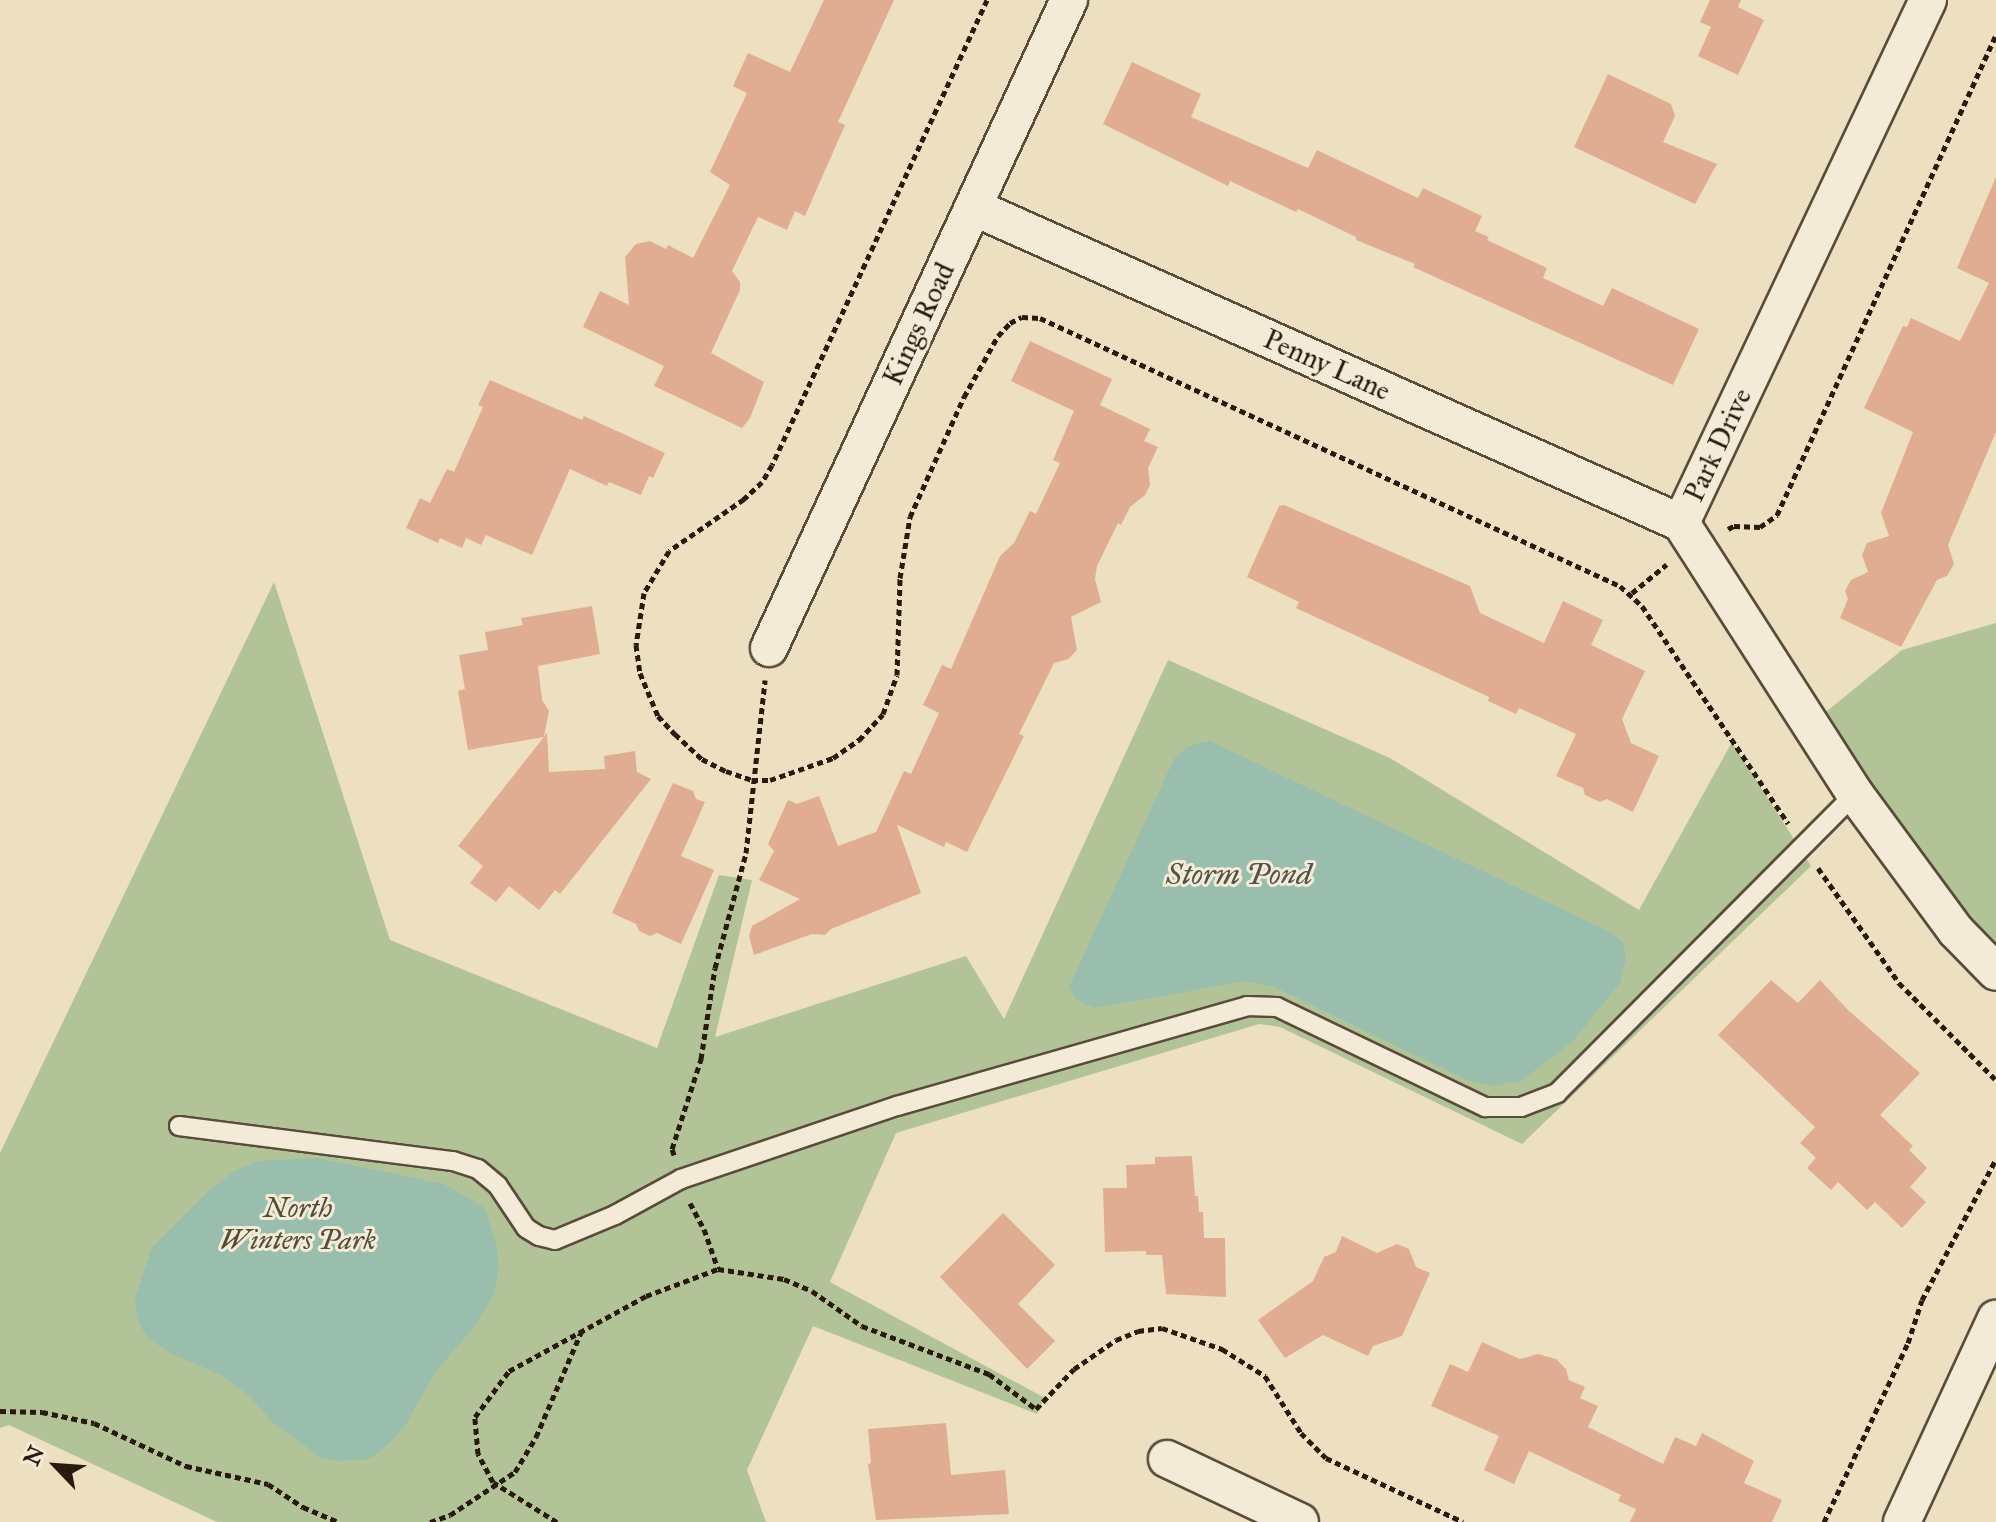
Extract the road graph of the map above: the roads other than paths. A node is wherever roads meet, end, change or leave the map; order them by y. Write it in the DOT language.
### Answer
graph roads {
  1 [pos="1069,0"];
  2 [pos="1928,0"];
  3 [pos="973,207"];
  4 [pos="1681,523"];
  5 [pos="769,648"];
  6 [pos="1855,794"];
  7 [pos="1996,972"];
  8 [pos="179,1126"];
  9 [pos="1996,1319"];
  10 [pos="1167,1459"];
  11 [pos="1300,1522"];
  12 [pos="1902,1522"];
  1 -- 3 [label="street, Kings Road"];
  2 -- 4 [label="street, Park Drive"];
  3 -- 4 [label="street, Penny Lane"];
  3 -- 5 [label="street, Kings Road"];
  4 -- 6 [label="street, Park Drive"];
  6 -- 7 [label="street, Park Drive"];
  6 -- 8 [label="lane"];
  9 -- 12 [label="street"];
  10 -- 11 [label="street"];
}
